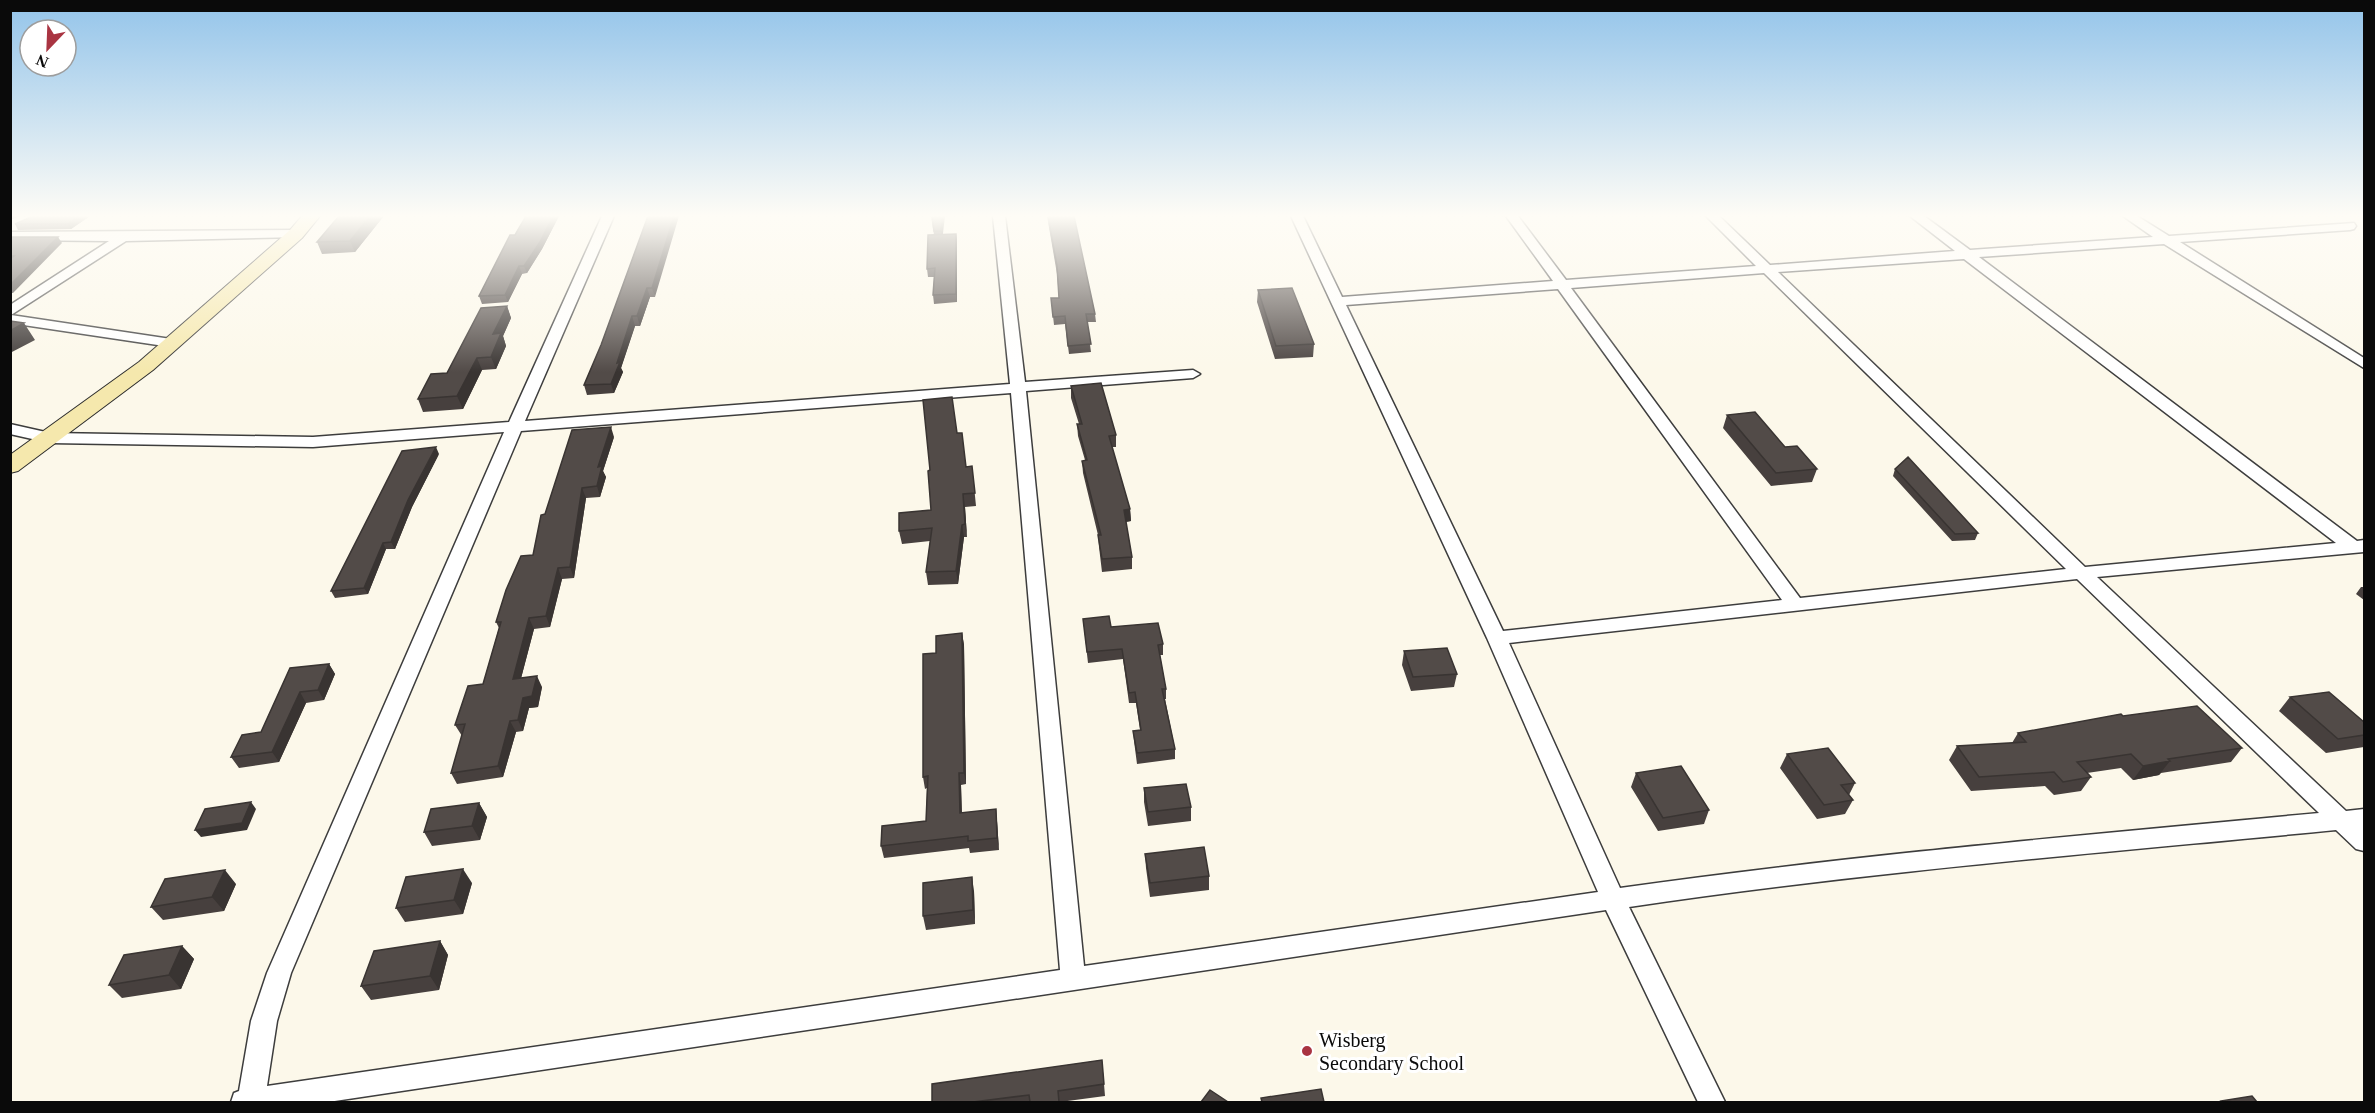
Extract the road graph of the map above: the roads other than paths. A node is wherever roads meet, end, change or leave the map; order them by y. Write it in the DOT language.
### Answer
graph roads {
  1 [pos="76,268"];
  2 [pos="257,268"];
  3 [pos="585,268"];
  4 [pos="1005,268"];
  5 [pos="1322,268"];
  6 [pos="1551,268"];
  7 [pos="1781,268"];
  8 [pos="1985,268"];
  9 [pos="2211,268"];
  10 [pos="1768,269"];
  11 [pos="1563,284"];
  12 [pos="1338,301"];
  13 [pos="10,311"];
  14 [pos="10,319"];
  15 [pos="171,343"];
  16 [pos="2364,364"];
  17 [pos="1193,374"];
  18 [pos="1018,387"];
  19 [pos="514,428"];
  20 [pos="10,429"];
  21 [pos="50,438"];
  22 [pos="10,466"];
  23 [pos="2359,546"];
  24 [pos="2081,573"];
  25 [pos="1795,604"];
  26 [pos="1497,638"];
  27 [pos="2354,819"];
  28 [pos="2364,842"];
  29 [pos="1613,900"];
  30 [pos="1073,979"];
  31 [pos="249,1102"];
  32 [pos="1712,1102"];
  1 -- 13 [label="street"];
  2 -- 15 [label="street"];
  3 -- 19 [label="street"];
  4 -- 18 [label="street"];
  5 -- 12 [label="street"];
  6 -- 11 [label="street"];
  7 -- 10 [label="street"];
  8 -- 23 [label="street"];
  9 -- 16 [label="street"];
  10 -- 11 [label="street"];
  10 -- 24 [label="street"];
  11 -- 12 [label="street"];
  11 -- 25 [label="street"];
  12 -- 26 [label="street"];
  14 -- 15 [label="street"];
  15 -- 21 [label="street"];
  17 -- 18 [label="street"];
  18 -- 19 [label="street"];
  18 -- 30 [label="street"];
  19 -- 21 [label="street"];
  19 -- 31 [label="street"];
  20 -- 21 [label="street"];
  21 -- 22 [label="street"];
  23 -- 24 [label="street"];
  24 -- 25 [label="street"];
  24 -- 27 [label="street"];
  25 -- 26 [label="street"];
  26 -- 29 [label="street"];
  27 -- 28 [label="street"];
  27 -- 29 [label="street"];
  29 -- 30 [label="street"];
  29 -- 32 [label="street"];
  30 -- 31 [label="street"];
}
